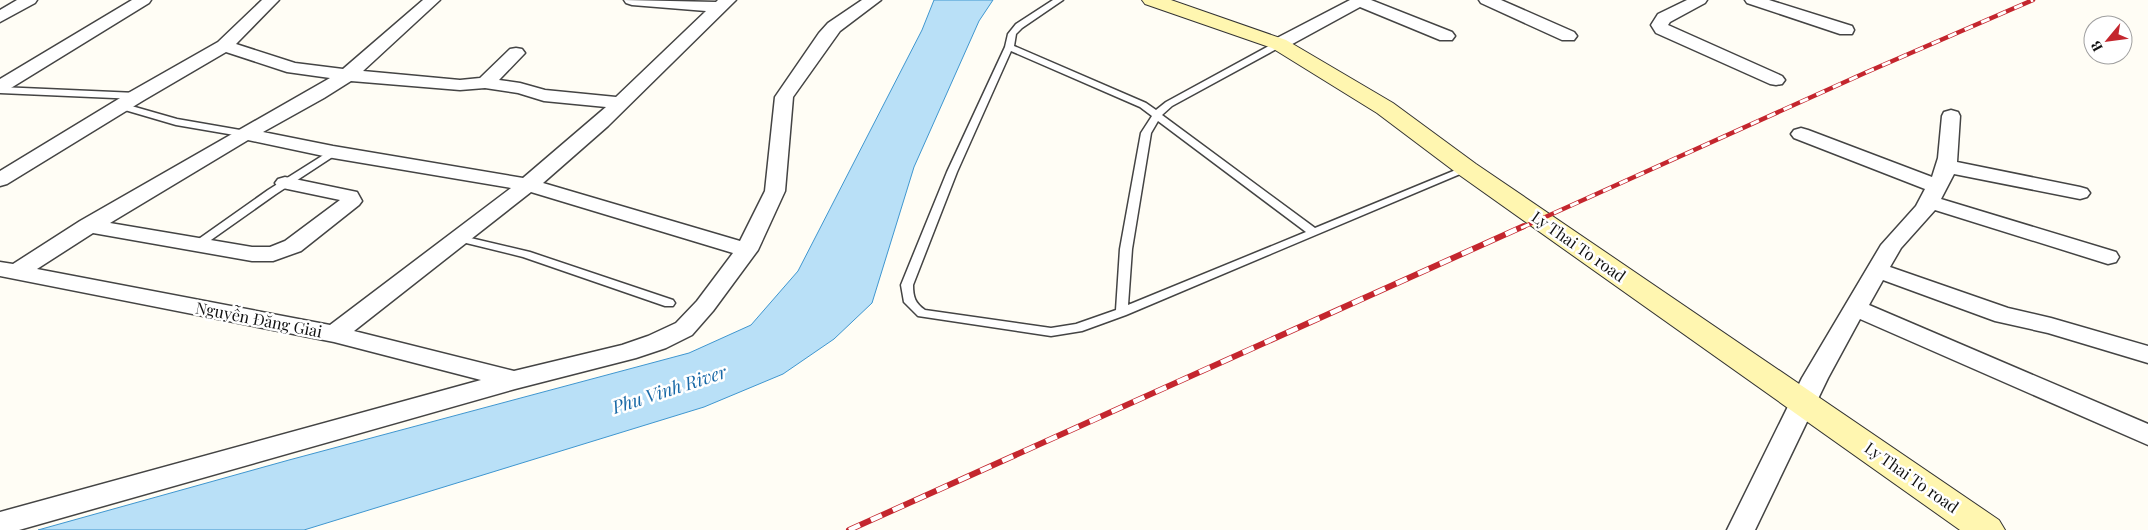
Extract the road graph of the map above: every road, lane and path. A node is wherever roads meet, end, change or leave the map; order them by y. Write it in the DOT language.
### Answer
graph roads {
  1 [pos="29,0"];
  2 [pos="143,0"];
  3 [pos="270,0"];
  4 [pos="432,0"];
  5 [pos="632,0"];
  6 [pos="873,0"];
  7 [pos="1059,0"];
  8 [pos="1152,0"];
  9 [pos="1487,0"];
  10 [pos="1699,0"];
  11 [pos="1753,0"];
  12 [pos="1360,1"];
  13 [pos="724,3"];
  14 [pos="0,16"];
  15 [pos="1846,30"];
  16 [pos="1446,36"];
  17 [pos="1568,36"];
  18 [pos="1278,44"];
  19 [pos="224,46"];
  20 [pos="1009,46"];
  21 [pos="516,53"];
  22 [pos="346,75"];
  23 [pos="1776,80"];
  24 [pos="485,83"];
  25 [pos="0,89"];
  26 [pos="137,96"];
  27 [pos="620,103"];
  28 [pos="121,106"];
  29 [pos="1158,114"];
  30 [pos="1951,116"];
  31 [pos="246,134"];
  32 [pos="1801,134"];
  33 [pos="333,152"];
  34 [pos="1946,166"];
  35 [pos="1467,169"];
  36 [pos="0,180"];
  37 [pos="285,183"];
  38 [pos="528,185"];
  39 [pos="2080,193"];
  40 [pos="1933,194"];
  41 [pos="88,226"];
  42 [pos="1312,232"];
  43 [pos="462,239"];
  44 [pos="197,245"];
  45 [pos="747,250"];
  46 [pos="2108,257"];
  47 [pos="9,270"];
  48 [pos="1877,270"];
  49 [pos="668,303"];
  50 [pos="1855,308"];
  51 [pos="1122,312"];
  52 [pos="334,334"];
  53 [pos="2148,355"];
  54 [pos="515,380"];
  55 [pos="1804,402"];
  56 [pos="2148,435"];
  57 [pos="0,524"];
  58 [pos="1741,530"];
  59 [pos="1987,530"];
  1 -- 14 [label="street"];
  2 -- 25 [label="street"];
  3 -- 19 [label="street"];
  4 -- 22 [label="street"];
  5 -- 13 [label="street"];
  6 -- 45 [label="street"];
  7 -- 20 [label="lane"];
  8 -- 18 [label="main road, Ly Thai To road"];
  9 -- 17 [label="street"];
  10 -- 23 [label="street"];
  11 -- 15 [label="street"];
  12 -- 16 [label="street"];
  12 -- 18 [label="street"];
  13 -- 27 [label="street"];
  18 -- 29 [label="lane"];
  18 -- 35 [label="main road, Ly Thai To road"];
  19 -- 22 [label="street"];
  19 -- 26 [label="street"];
  20 -- 29 [label="lane"];
  20 -- 51 [label="lane"];
  21 -- 24 [label="street"];
  22 -- 24 [label="street"];
  22 -- 31 [label="street"];
  24 -- 27 [label="street"];
  25 -- 26 [label="lane"];
  26 -- 28 [label="street"];
  27 -- 38 [label="street"];
  28 -- 31 [label="lane"];
  28 -- 36 [label="street"];
  29 -- 42 [label="lane"];
  29 -- 51 [label="lane"];
  30 -- 34 [label="street"];
  31 -- 33 [label="street"];
  31 -- 41 [label="street"];
  32 -- 40 [label="street"];
  33 -- 37 [label="lane"];
  33 -- 38 [label="street"];
  34 -- 39 [label="street"];
  34 -- 40 [label="street"];
  35 -- 42 [label="lane"];
  35 -- 55 [label="main road, Ly Thai To road"];
  37 -- 44 [label="lane"];
  37 -- 44 [label="street"];
  38 -- 43 [label="street"];
  38 -- 45 [label="street"];
  40 -- 46 [label="street"];
  40 -- 48 [label="street"];
  41 -- 44 [label="street"];
  41 -- 47 [label="street"];
  42 -- 51 [label="lane"];
  43 -- 49 [label="lane"];
  43 -- 52 [label="street"];
  45 -- 54 [label="street"];
  47 -- 52 [label="street, Nguyễn Đăng Giai"];
  48 -- 50 [label="street"];
  48 -- 53 [label="street"];
  50 -- 55 [label="street"];
  50 -- 56 [label="street"];
  52 -- 54 [label="street, Nguyễn Đăng Giai"];
  54 -- 57 [label="street"];
  55 -- 58 [label="street"];
  55 -- 59 [label="main road, Ly Thai To road"];
}
